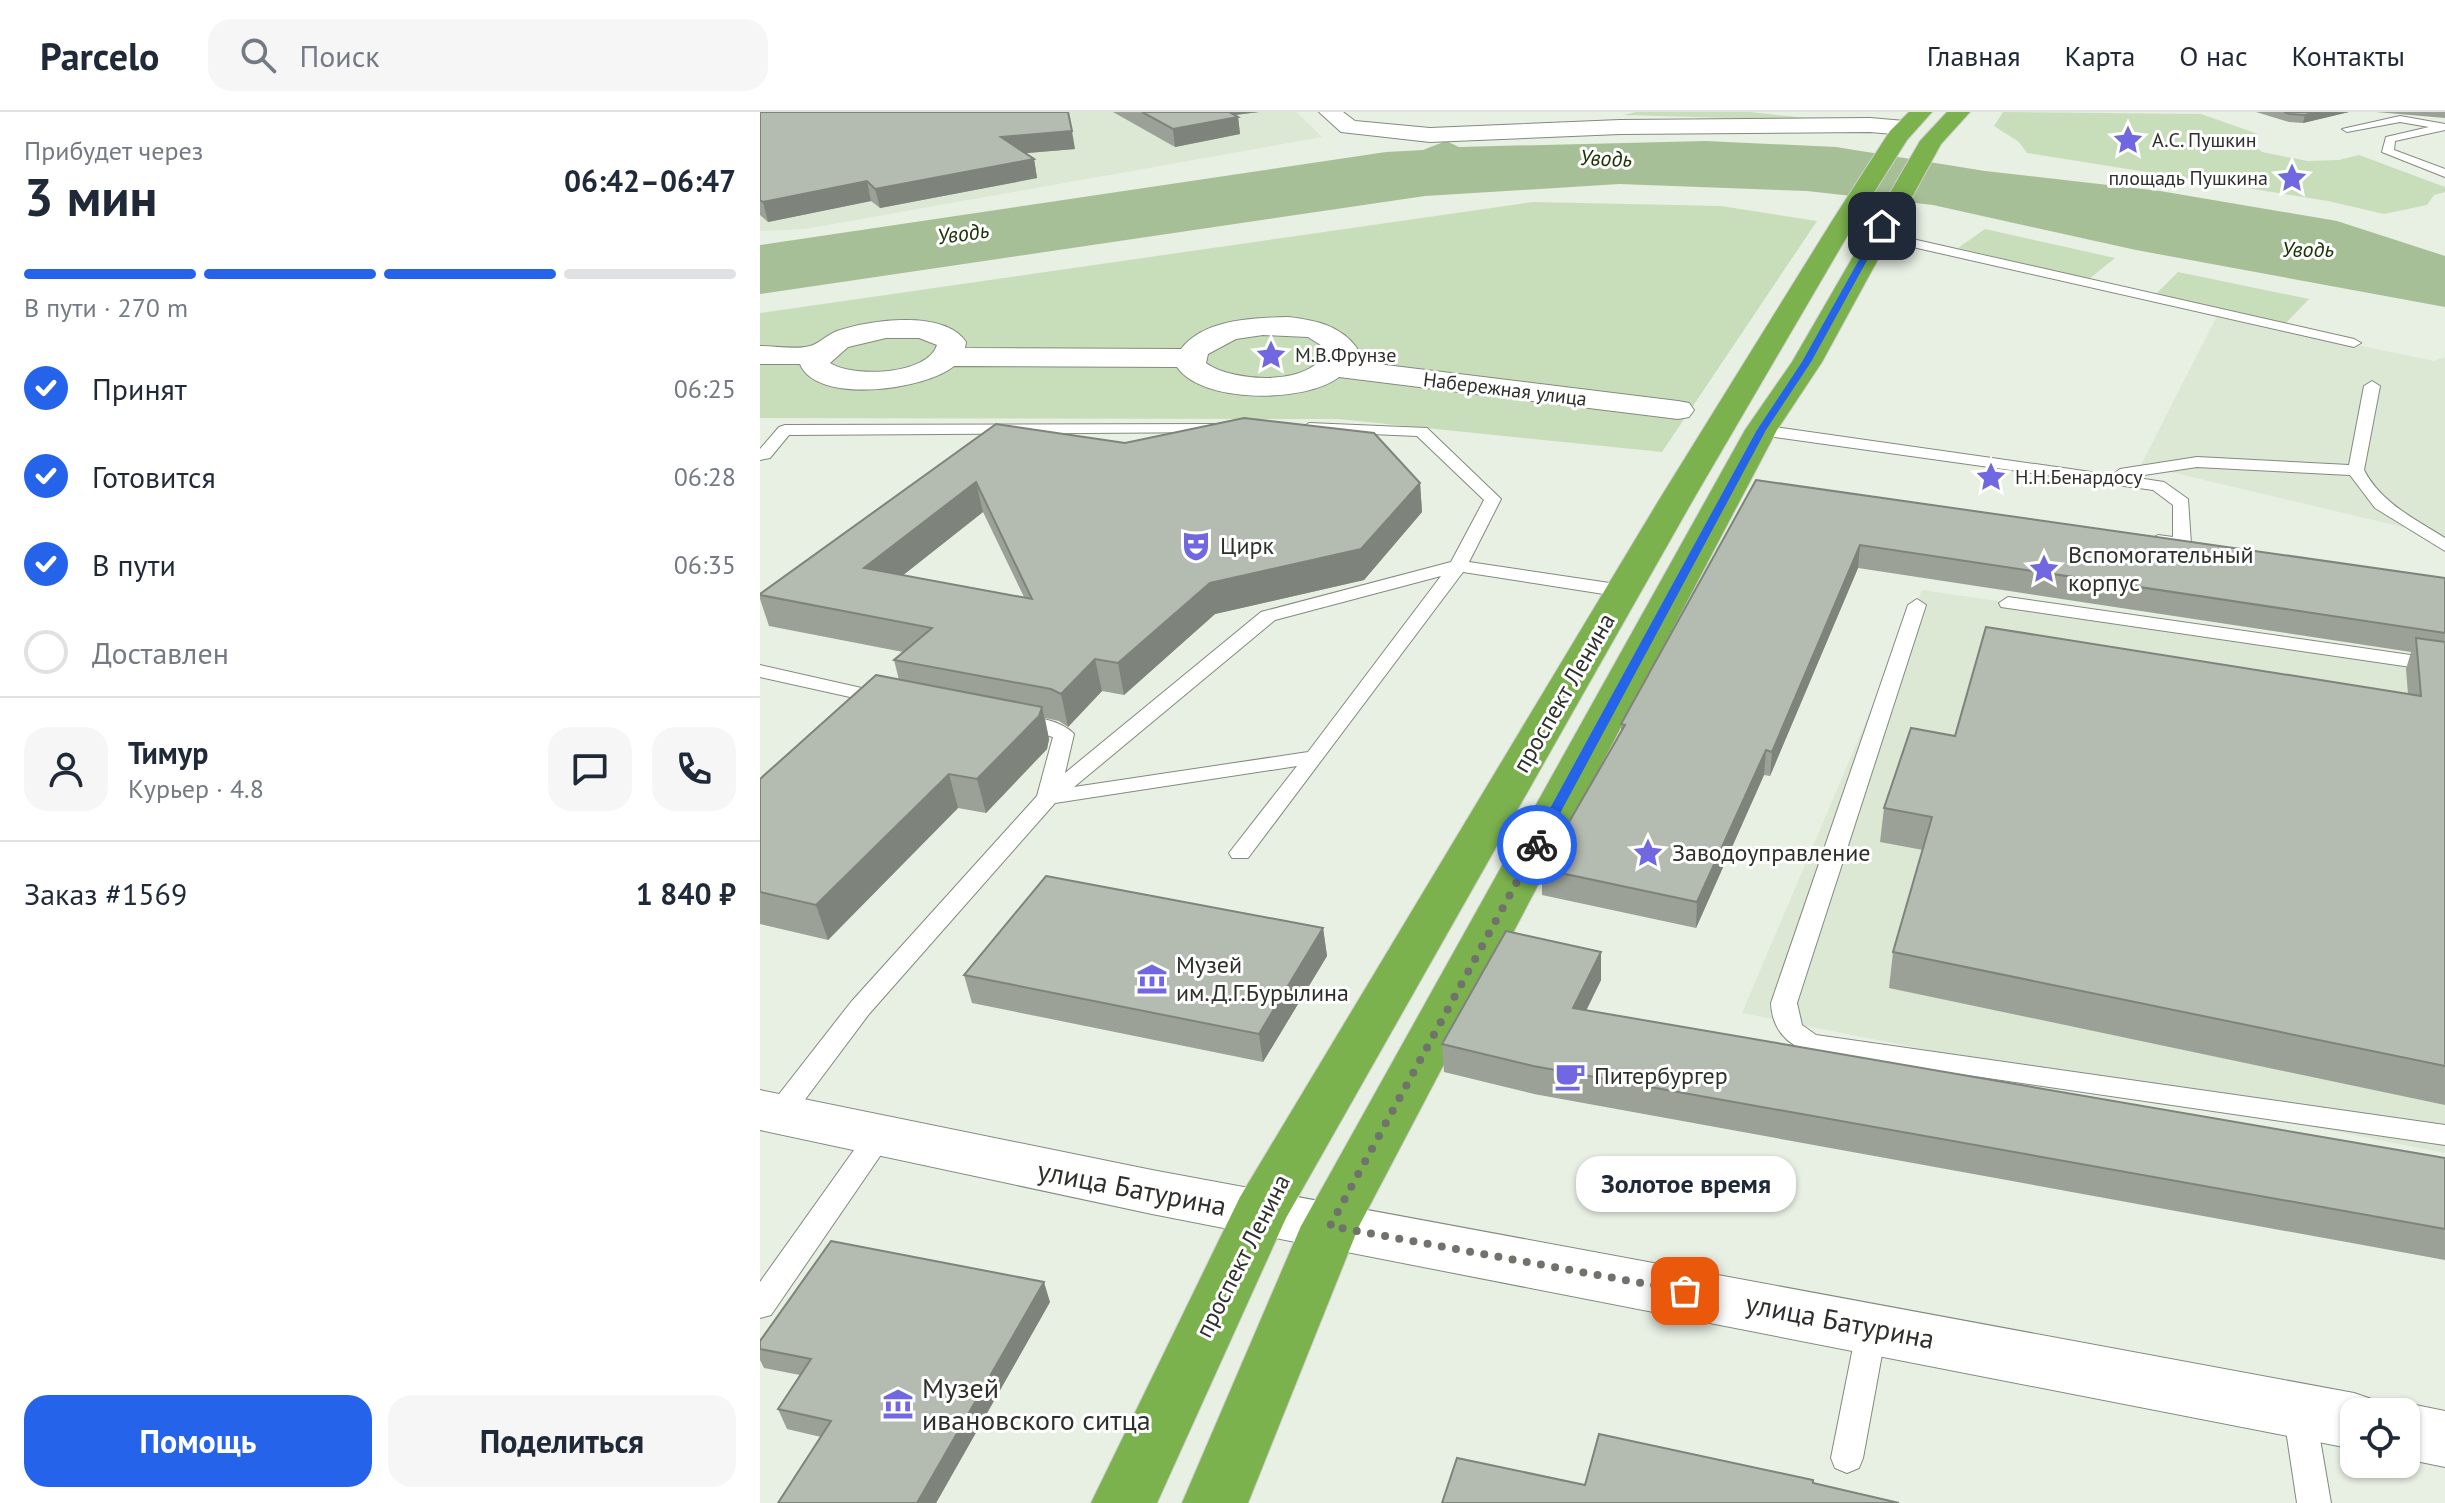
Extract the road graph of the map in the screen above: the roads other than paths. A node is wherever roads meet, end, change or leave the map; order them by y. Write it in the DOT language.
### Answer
graph roads {
  1 [pos="1330,112"];
  2 [pos="1565,112"];
  3 [pos="1959,112"];
  4 [pos="1908,125"];
  5 [pos="1597,127"];
  6 [pos="2445,127"];
  7 [pos="2347,129"];
  8 [pos="2445,173"];
  9 [pos="1868,227"];
  10 [pos="2354,343"];
  11 [pos="760,355"];
  12 [pos="948,357"];
  13 [pos="1190,358"];
  14 [pos="816,360"];
  15 [pos="1338,362"];
  16 [pos="760,364"];
  17 [pos="2372,386"];
  18 [pos="1681,404"];
  19 [pos="1242,429"];
  20 [pos="1290,429"];
  21 [pos="1761,430"];
  22 [pos="760,455"];
  23 [pos="2356,470"];
  24 [pos="2095,478"];
  25 [pos="2137,537"];
  26 [pos="2445,546"];
  27 [pos="1458,566"];
  28 [pos="1623,591"];
  29 [pos="2008,603"];
  30 [pos="1917,605"];
  31 [pos="2445,666"];
  32 [pos="760,671"];
  33 [pos="837,712"];
  34 [pos="992,717"];
  35 [pos="1315,757"];
  36 [pos="1048,798"];
  37 [pos="1240,853"];
  38 [pos="770,1112"];
  39 [pos="2445,1135"];
  40 [pos="879,1136"];
  41 [pos="1260,1213"];
  42 [pos="1330,1226"];
  43 [pos="760,1306"];
  44 [pos="1872,1327"];
  45 [pos="2326,1415"];
  46 [pos="2420,1434"];
  47 [pos="2445,1439"];
  48 [pos="1847,1458"];
  49 [pos="1124,1503"];
  50 [pos="1215,1503"];
  51 [pos="2314,1503"];
  1 -- 5 [label="street"];
  2 -- 5 [label="street"];
  3 -- 9 [label="highway, проспект Ленина"];
  4 -- 5 [label="street"];
  4 -- 9 [label="highway, проспект Ленина"];
  6 -- 7 [label="lane"];
  6 -- 8 [label="lane"];
  9 -- 10 [label="lane"];
  9 -- 21 [label="highway, проспект Ленина"];
  9 -- 28 [label="highway, проспект Ленина"];
  11 -- 14 [label="street"];
  12 -- 13 [label="street"];
  12 -- 14 [label="street"];
  12 -- 14 [label="street"];
  13 -- 15 [label="street"];
  13 -- 15 [label="street"];
  14 -- 16 [label="street"];
  15 -- 18 [label="street, Набережная улица"];
  17 -- 23 [label="lane"];
  19 -- 22 [label="lane"];
  20 -- 27 [label="lane"];
  21 -- 24 [label="lane"];
  21 -- 42 [label="highway, проспект Ленина"];
  23 -- 24 [label="lane"];
  23 -- 26 [label="lane"];
  24 -- 25 [label="lane"];
  27 -- 28 [label="lane"];
  27 -- 35 [label="lane"];
  27 -- 36 [label="lane"];
  28 -- 41 [label="highway, проспект Ленина"];
  29 -- 31 [label="lane"];
  30 -- 39 [label="lane"];
  32 -- 33 [label="lane"];
  34 -- 36 [label="lane"];
  35 -- 36 [label="lane"];
  35 -- 37 [label="lane"];
  36 -- 38 [label="lane"];
  38 -- 40 [label="street, улица Батурина"];
  40 -- 41 [label="street, улица Батурина"];
  40 -- 43 [label="lane"];
  41 -- 42 [label="street, улица Батурина"];
  41 -- 49 [label="highway, проспект Ленина"];
  42 -- 44 [label="street, улица Батурина"];
  42 -- 50 [label="highway, проспект Ленина"];
  44 -- 45 [label="street, улица Батурина"];
  44 -- 48 [label="lane"];
  45 -- 51 [label="lane"];
  46 -- 47 [label="street"];
}
